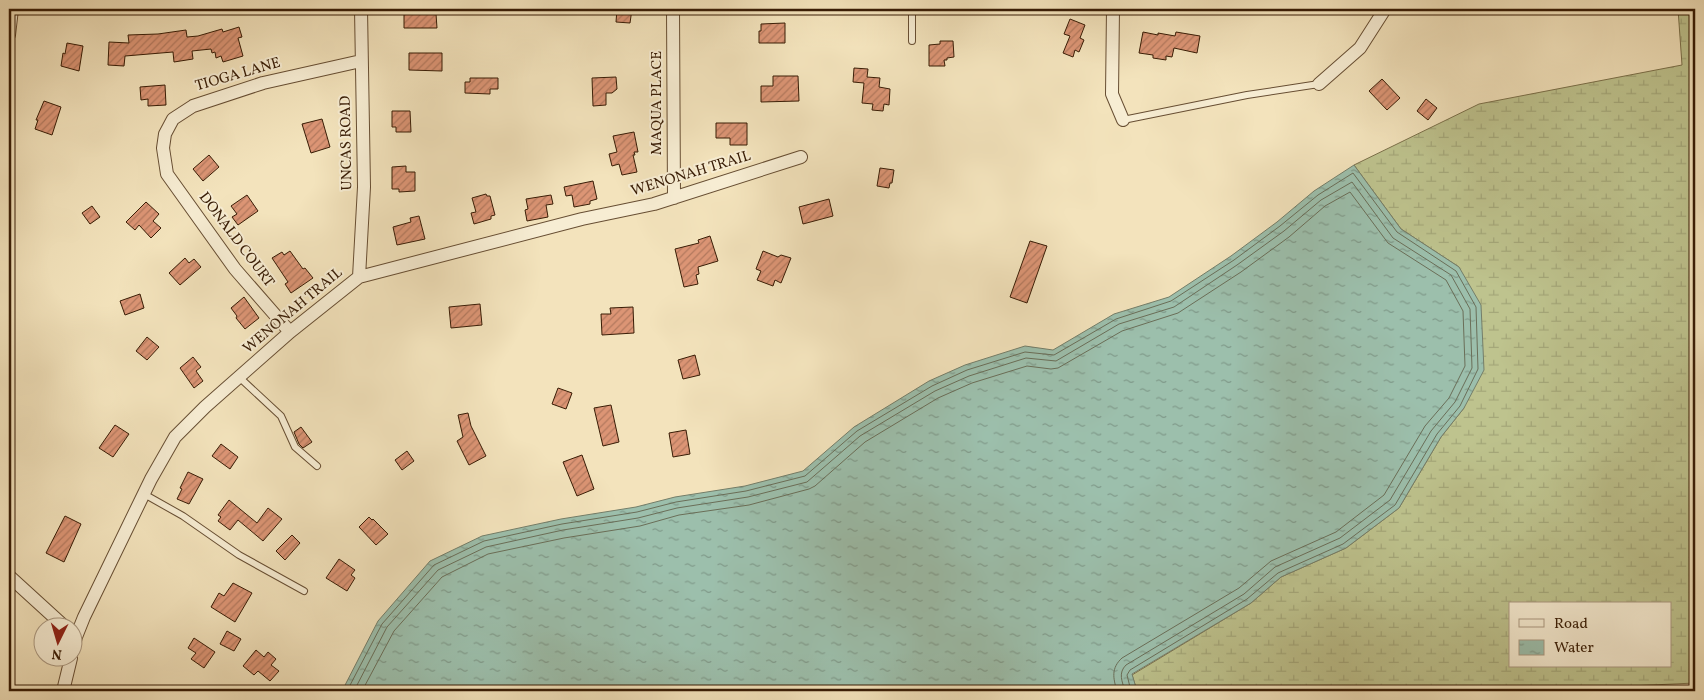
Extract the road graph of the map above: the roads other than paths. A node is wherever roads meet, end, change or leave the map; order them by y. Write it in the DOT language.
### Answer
graph roads {
  1 [pos="12,9"];
  2 [pos="361,9"];
  3 [pos="673,9"];
  4 [pos="912,9"];
  5 [pos="1113,9"];
  6 [pos="1385,9"];
  7 [pos="9,35"];
  8 [pos="912,41"];
  9 [pos="362,61"];
  10 [pos="1319,84"];
  11 [pos="1123,120"];
  12 [pos="801,157"];
  13 [pos="164,162"];
  14 [pos="674,198"];
  15 [pos="359,277"];
  16 [pos="290,332"];
  17 [pos="239,377"];
  18 [pos="318,466"];
  19 [pos="144,494"];
  20 [pos="9,576"];
  21 [pos="304,591"];
  22 [pos="55,618"];
  23 [pos="82,621"];
  24 [pos="69,668"];
  25 [pos="63,691"];
  1 -- 7 [label="street"];
  2 -- 9 [label="street, UNCAS ROAD"];
  3 -- 14 [label="street, MAQUA PLACE"];
  4 -- 8 [label="lane"];
  5 -- 11 [label="street"];
  6 -- 10 [label="street"];
  9 -- 13 [label="street, TIOGA LANE"];
  9 -- 15 [label="street, UNCAS ROAD"];
  10 -- 11 [label="lane"];
  12 -- 14 [label="street, WENONAH TRAIL"];
  13 -- 16 [label="street, DONALD COURT"];
  14 -- 15 [label="street, WENONAH TRAIL"];
  15 -- 16 [label="street, WENONAH TRAIL"];
  16 -- 17 [label="street, WENONAH TRAIL"];
  17 -- 18 [label="lane"];
  17 -- 19 [label="street, WENONAH TRAIL"];
  19 -- 21 [label="lane"];
  19 -- 23 [label="street, WENONAH TRAIL"];
  20 -- 22 [label="street"];
  24 -- 25 [label="street"];
}
